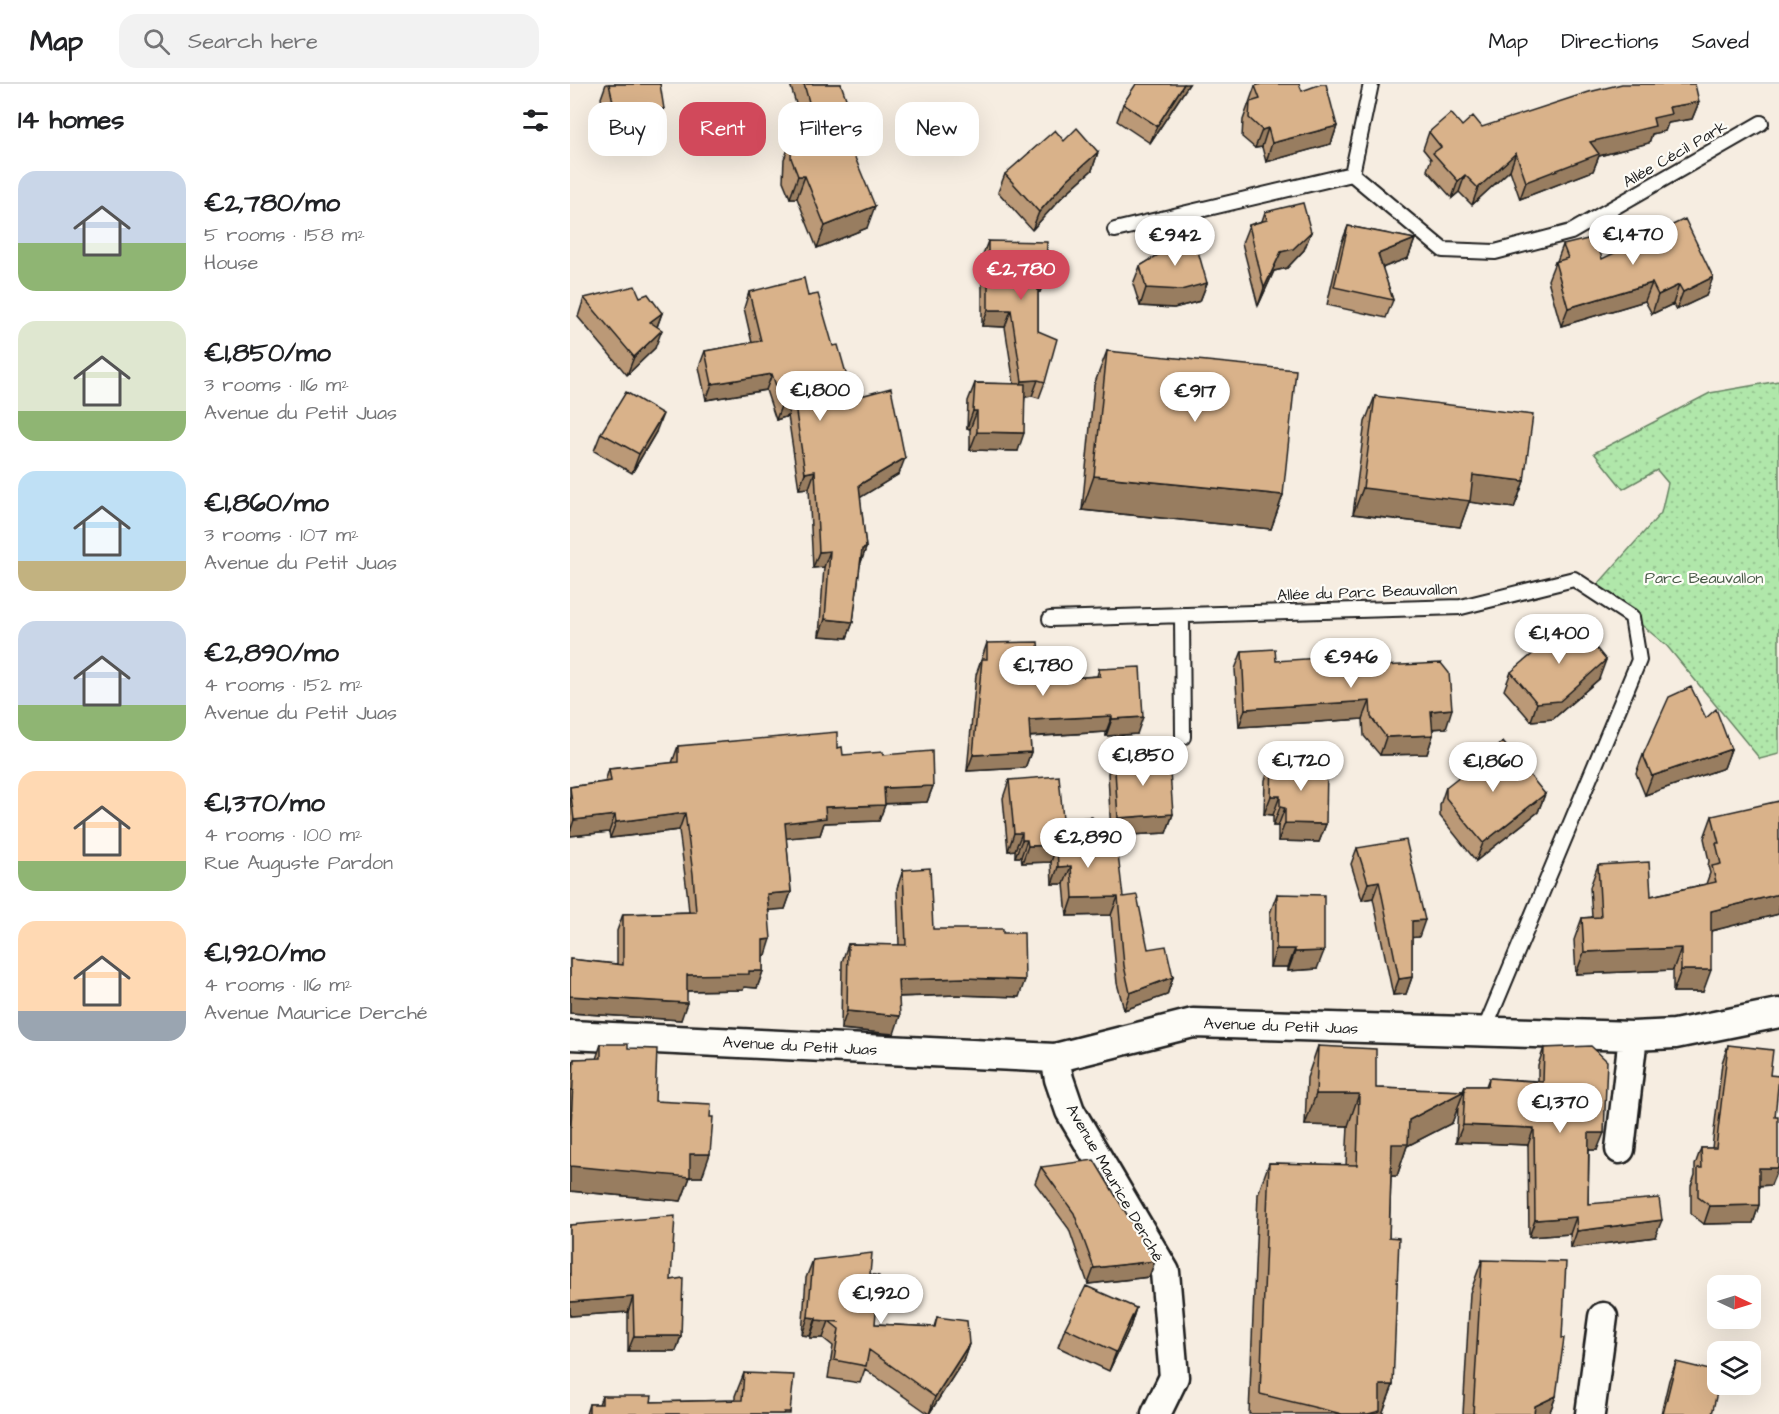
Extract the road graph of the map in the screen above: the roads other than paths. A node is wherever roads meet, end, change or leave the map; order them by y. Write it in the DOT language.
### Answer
graph roads {
  1 [pos="1371,84"];
  2 [pos="1761,123"];
  3 [pos="1352,174"];
  4 [pos="1115,230"];
  5 [pos="1182,615"];
  6 [pos="1050,619"];
  7 [pos="1183,737"];
  8 [pos="1779,1013"];
  9 [pos="1484,1031"];
  10 [pos="570,1035"];
  11 [pos="1633,1036"];
  12 [pos="1054,1058"];
  13 [pos="1620,1149"];
  14 [pos="1603,1317"];
  15 [pos="1156,1414"];
  16 [pos="1590,1414"];
  1 -- 3 [label="lane"];
  2 -- 3 [label="lane, Allée Cécil Park"];
  3 -- 4 [label="lane"];
  5 -- 6 [label="lane, Allée du Parc Beauvallon"];
  5 -- 7 [label="lane"];
  5 -- 9 [label="lane, Allée du Parc Beauvallon"];
  8 -- 11 [label="street, Avenue du Petit Juas"];
  9 -- 11 [label="street, Avenue du Petit Juas"];
  9 -- 12 [label="street, Avenue du Petit Juas"];
  10 -- 12 [label="street, Avenue du Petit Juas"];
  11 -- 13 [label="street"];
  12 -- 15 [label="street, Avenue Maurice Derché"];
  14 -- 16 [label="street"];
}
